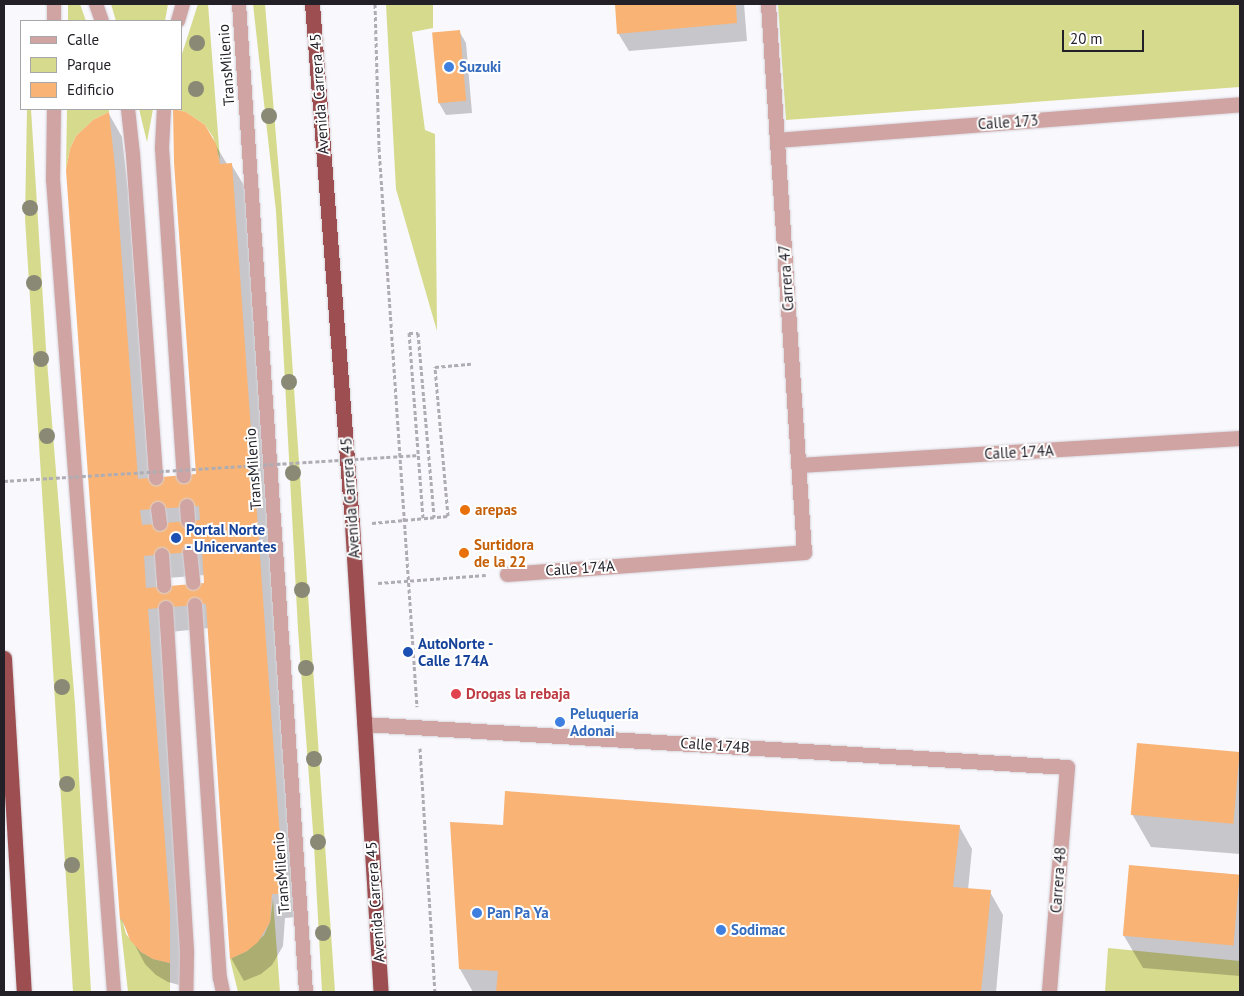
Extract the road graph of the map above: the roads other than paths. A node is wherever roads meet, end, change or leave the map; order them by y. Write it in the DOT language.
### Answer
graph roads {
  1 [pos="54,4"];
  2 [pos="96,4"];
  3 [pos="183,4"];
  4 [pos="238,4"];
  5 [pos="768,4"];
  6 [pos="314,8"];
  7 [pos="54,20"];
  8 [pos="102,20"];
  9 [pos="178,20"];
  10 [pos="1240,104"];
  11 [pos="54,110"];
  12 [pos="128,110"];
  13 [pos="164,110"];
  14 [pos="777,140"];
  15 [pos="1240,438"];
  16 [pos="798,465"];
  17 [pos="184,476"];
  18 [pos="156,478"];
  19 [pos="187,506"];
  20 [pos="158,509"];
  21 [pos="188,521"];
  22 [pos="160,524"];
  23 [pos="190,552"];
  24 [pos="804,552"];
  25 [pos="162,554"];
  26 [pos="507,574"];
  27 [pos="193,584"];
  28 [pos="164,586"];
  29 [pos="195,605"];
  30 [pos="166,608"];
  31 [pos="4,658"];
  32 [pos="364,724"];
  33 [pos="1067,767"];
  34 [pos="24,992"];
  35 [pos="114,992"];
  36 [pos="186,992"];
  37 [pos="223,992"];
  38 [pos="306,992"];
  39 [pos="380,992"];
  40 [pos="1049,992"];
  1 -- 7 [label="lane"];
  2 -- 8 [label="lane"];
  3 -- 9 [label="lane"];
  4 -- 38 [label="lane, TransMilenio"];
  5 -- 14 [label="street, Carrera 47"];
  6 -- 32 [label="highway, Avenida Carrera 45"];
  10 -- 14 [label="street, Calle 173"];
  11 -- 35 [label="lane"];
  12 -- 18 [label="lane"];
  13 -- 17 [label="lane"];
  14 -- 16 [label="street, Carrera 47"];
  15 -- 16 [label="street, Calle 174A"];
  16 -- 24 [label="street, Carrera 47"];
  19 -- 21 [label="lane"];
  20 -- 22 [label="lane"];
  23 -- 27 [label="lane"];
  24 -- 26 [label="street, Calle 174A"];
  25 -- 28 [label="lane"];
  29 -- 37 [label="lane"];
  30 -- 36 [label="lane"];
  31 -- 34 [label="highway"];
  32 -- 33 [label="street, Calle 174B"];
  32 -- 39 [label="highway, Avenida Carrera 45"];
  33 -- 40 [label="street, Carrera 48"];
}
